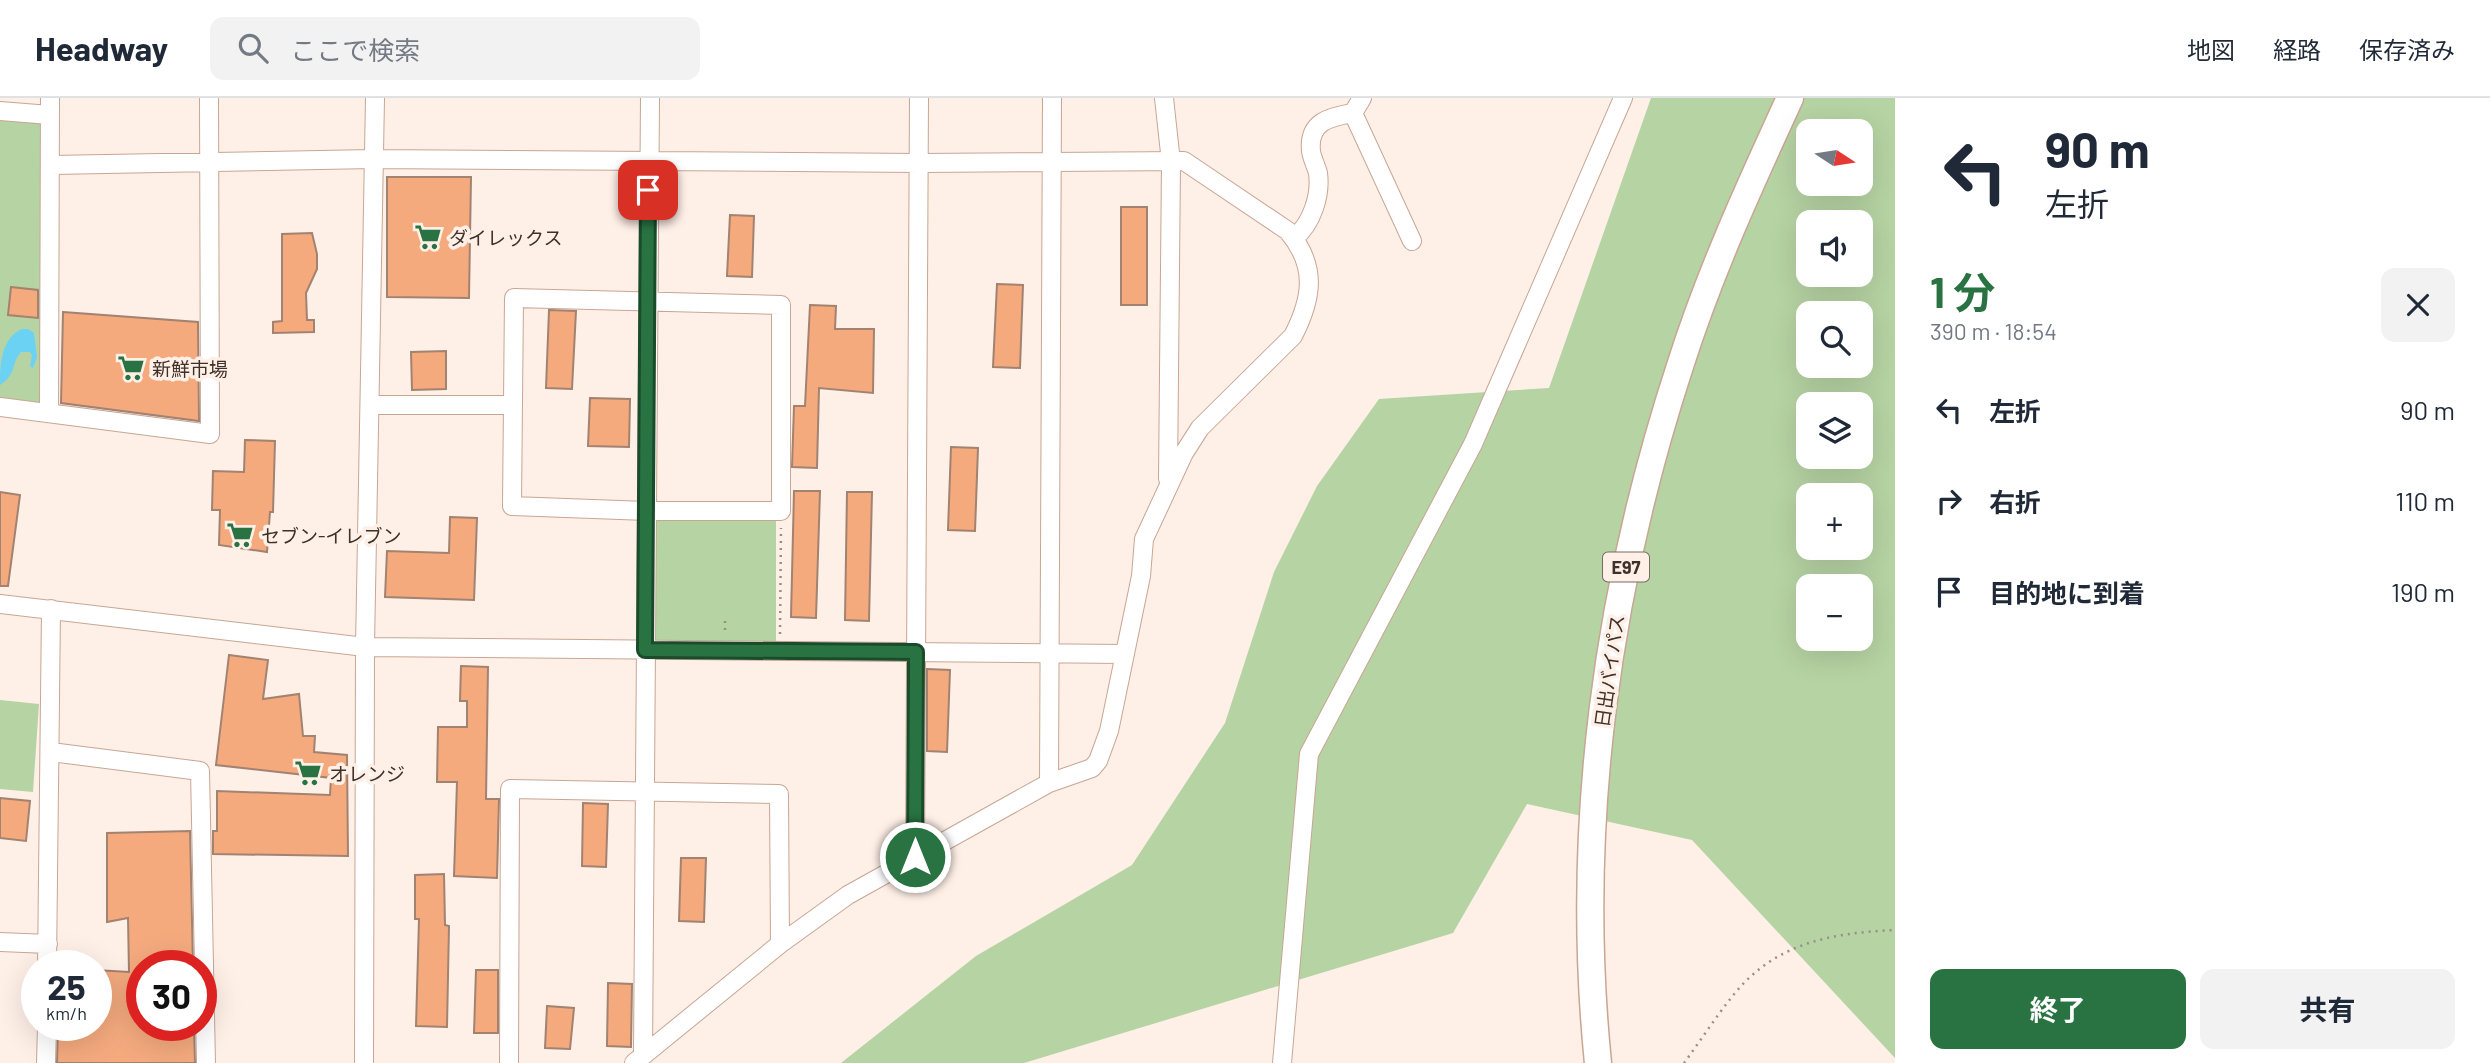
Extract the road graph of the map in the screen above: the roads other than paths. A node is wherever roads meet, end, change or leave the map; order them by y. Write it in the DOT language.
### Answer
graph roads {
  1 [pos="209,98"];
  2 [pos="375,98"];
  3 [pos="650,98"];
  4 [pos="919,98"];
  5 [pos="1052,98"];
  6 [pos="1164,98"];
  7 [pos="1622,98"];
  8 [pos="1790,98"];
  9 [pos="50,106"];
  10 [pos="1358,106"];
  11 [pos="0,111"];
  12 [pos="373,159"];
  13 [pos="209,161"];
  14 [pos="648,162"];
  15 [pos="1051,162"];
  16 [pos="1171,162"];
  17 [pos="920,163"];
  18 [pos="51,165"];
  19 [pos="1294,238"];
  20 [pos="1412,241"];
  21 [pos="647,302"];
  22 [pos="370,405"];
  23 [pos="513,405"];
  24 [pos="0,407"];
  25 [pos="48,413"];
  26 [pos="1168,489"];
  27 [pos="647,511"];
  28 [pos="0,604"];
  29 [pos="51,609"];
  30 [pos="365,647"];
  31 [pos="645,650"];
  32 [pos="916,652"];
  33 [pos="1048,654"];
  34 [pos="1125,654"];
  35 [pos="51,752"];
  36 [pos="1049,783"];
  37 [pos="646,792"];
  38 [pos="1591,826"];
  39 [pos="915,857"];
  40 [pos="0,942"];
  41 [pos="48,944"];
  42 [pos="780,944"];
  43 [pos="48,950"];
  44 [pos="47,1041"];
  45 [pos="638,1058"];
  46 [pos="46,1063"];
  47 [pos="206,1063"];
  48 [pos="363,1063"];
  49 [pos="509,1063"];
  50 [pos="1282,1063"];
  51 [pos="1584,1063"];
  52 [pos="1598,1063"];
  1 -- 13 [label="street"];
  2 -- 12 [label="street"];
  3 -- 14 [label="street"];
  4 -- 17 [label="street"];
  5 -- 15 [label="street"];
  6 -- 16 [label="street"];
  7 -- 50 [label="street"];
  8 -- 38 [label="highway, 日出バイパス / E97"];
  9 -- 11 [label="street"];
  9 -- 18 [label="street"];
  10 -- 19 [label="street"];
  10 -- 20 [label="street"];
  12 -- 13 [label="street"];
  12 -- 14 [label="street"];
  12 -- 22 [label="street"];
  13 -- 18 [label="street"];
  13 -- 25 [label="street"];
  14 -- 17 [label="street"];
  14 -- 21 [label="street"];
  15 -- 16 [label="street"];
  15 -- 17 [label="street"];
  15 -- 33 [label="street"];
  16 -- 19 [label="street"];
  16 -- 26 [label="street"];
  17 -- 32 [label="street"];
  18 -- 25 [label="street"];
  19 -- 26 [label="street"];
  21 -- 23 [label="street"];
  21 -- 27 [label="street"];
  21 -- 27 [label="street"];
  22 -- 23 [label="street"];
  22 -- 30 [label="street"];
  23 -- 27 [label="street"];
  24 -- 25 [label="street"];
  26 -- 34 [label="street"];
  27 -- 31 [label="street"];
  28 -- 29 [label="street"];
  29 -- 30 [label="street"];
  29 -- 35 [label="street"];
  30 -- 31 [label="street"];
  30 -- 48 [label="street"];
  31 -- 32 [label="street"];
  31 -- 37 [label="street"];
  32 -- 33 [label="street"];
  32 -- 39 [label="street"];
  33 -- 34 [label="street"];
  33 -- 36 [label="street"];
  34 -- 36 [label="street"];
  35 -- 41 [label="street"];
  35 -- 47 [label="street"];
  36 -- 39 [label="street"];
  37 -- 42 [label="street"];
  37 -- 45 [label="street"];
  37 -- 49 [label="street"];
  38 -- 51 [label="highway"];
  38 -- 52 [label="highway, 日出バイパス / E97"];
  39 -- 42 [label="street"];
  40 -- 41 [label="street"];
  41 -- 43 [label="street"];
  42 -- 45 [label="street"];
  44 -- 46 [label="street"];
}
